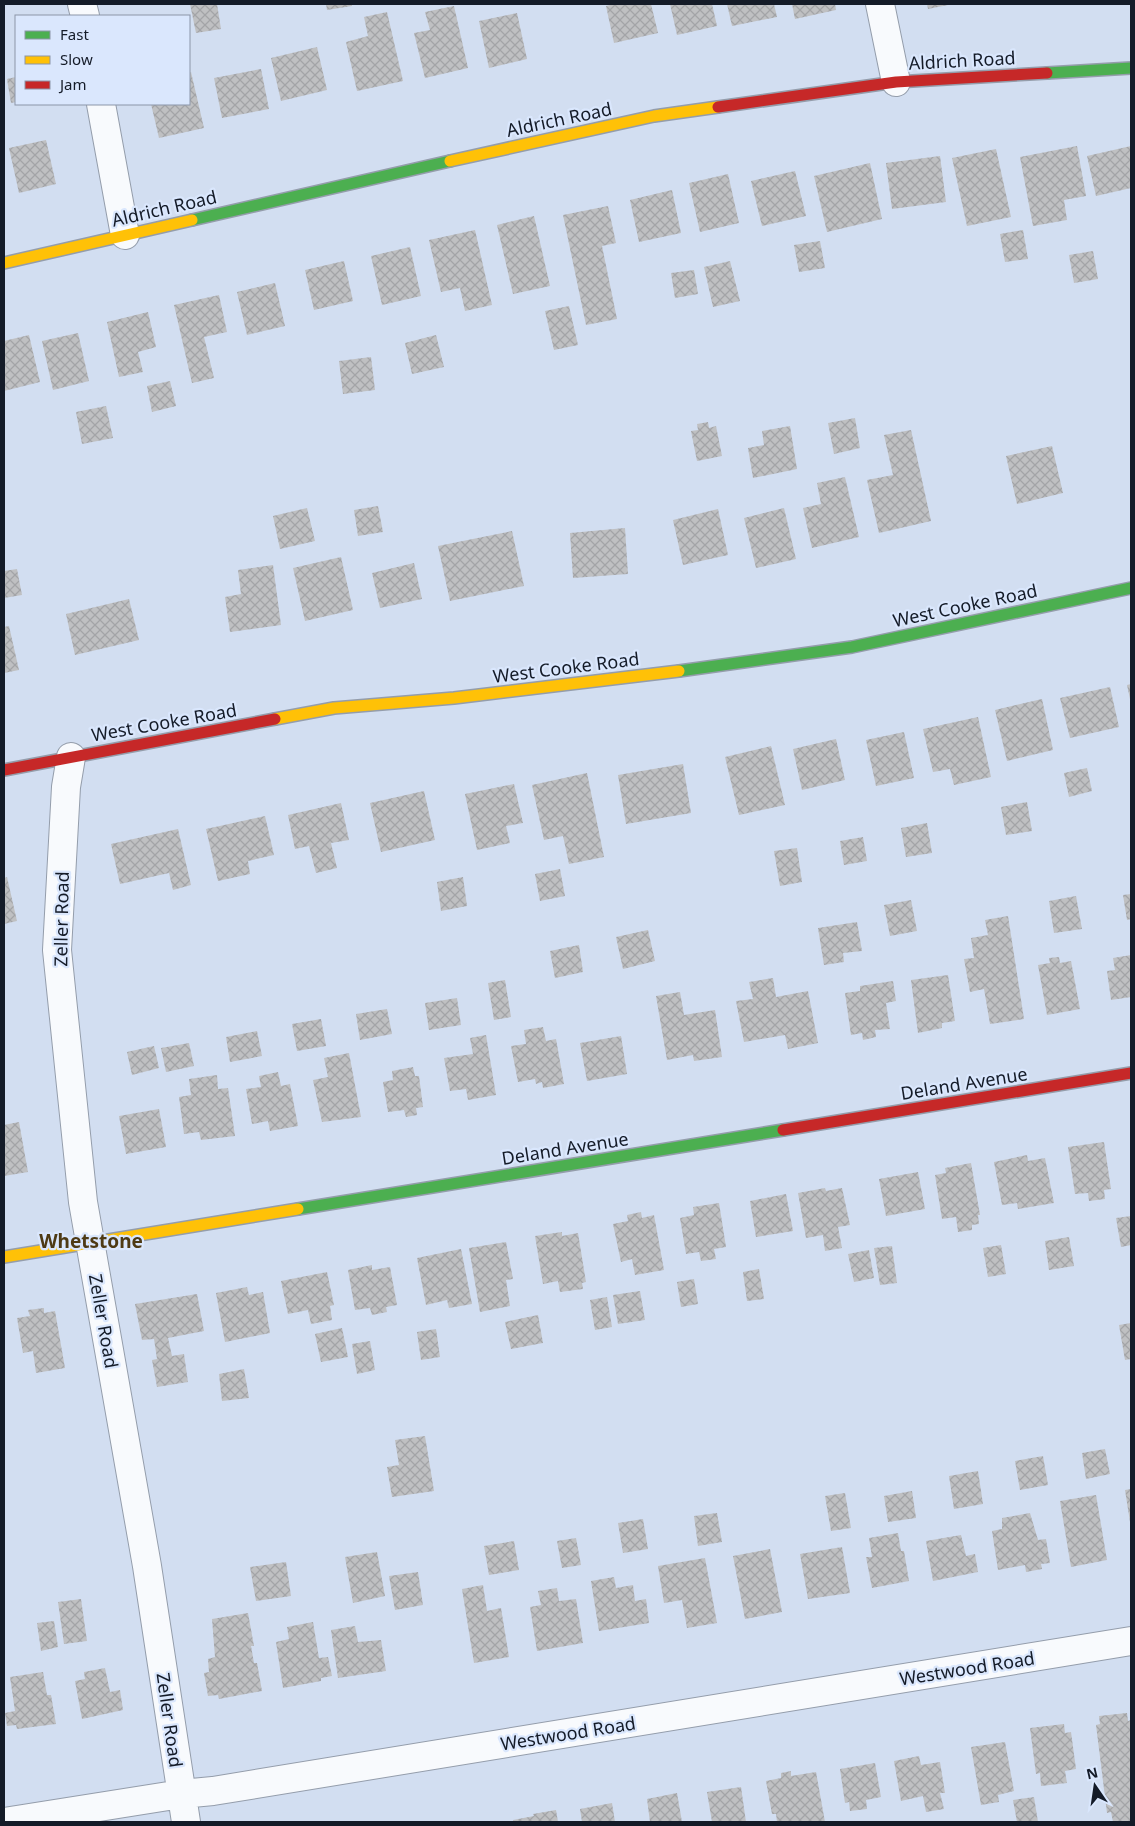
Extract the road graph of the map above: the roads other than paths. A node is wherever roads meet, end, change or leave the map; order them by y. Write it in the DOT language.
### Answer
graph roads {
  1 [pos="880,4"];
  2 [pos="1131,68"];
  3 [pos="896,82"];
  4 [pos="101,105"];
  5 [pos="125,235"];
  6 [pos="4,263"];
  7 [pos="1131,588"];
  8 [pos="71,756"];
  9 [pos="4,770"];
  10 [pos="1131,1073"];
  11 [pos="90,1243"];
  12 [pos="4,1257"];
  13 [pos="1131,1641"];
  14 [pos="181,1794"];
  15 [pos="4,1822"];
  16 [pos="186,1822"];
  1 -- 3 [label="street"];
  2 -- 3 [label="street, Aldrich Road"];
  3 -- 5 [label="street, Aldrich Road"];
  4 -- 5 [label="street"];
  5 -- 6 [label="street, Aldrich Road"];
  7 -- 8 [label="street, West Cooke Road"];
  8 -- 9 [label="street, West Cooke Road"];
  8 -- 11 [label="street, Zeller Road"];
  10 -- 11 [label="street, Deland Avenue"];
  11 -- 12 [label="street, Deland Avenue"];
  11 -- 14 [label="street, Zeller Road"];
  13 -- 14 [label="street, Westwood Road"];
  14 -- 15 [label="street, Westwood Road"];
  14 -- 16 [label="street, Zeller Road"];
}
